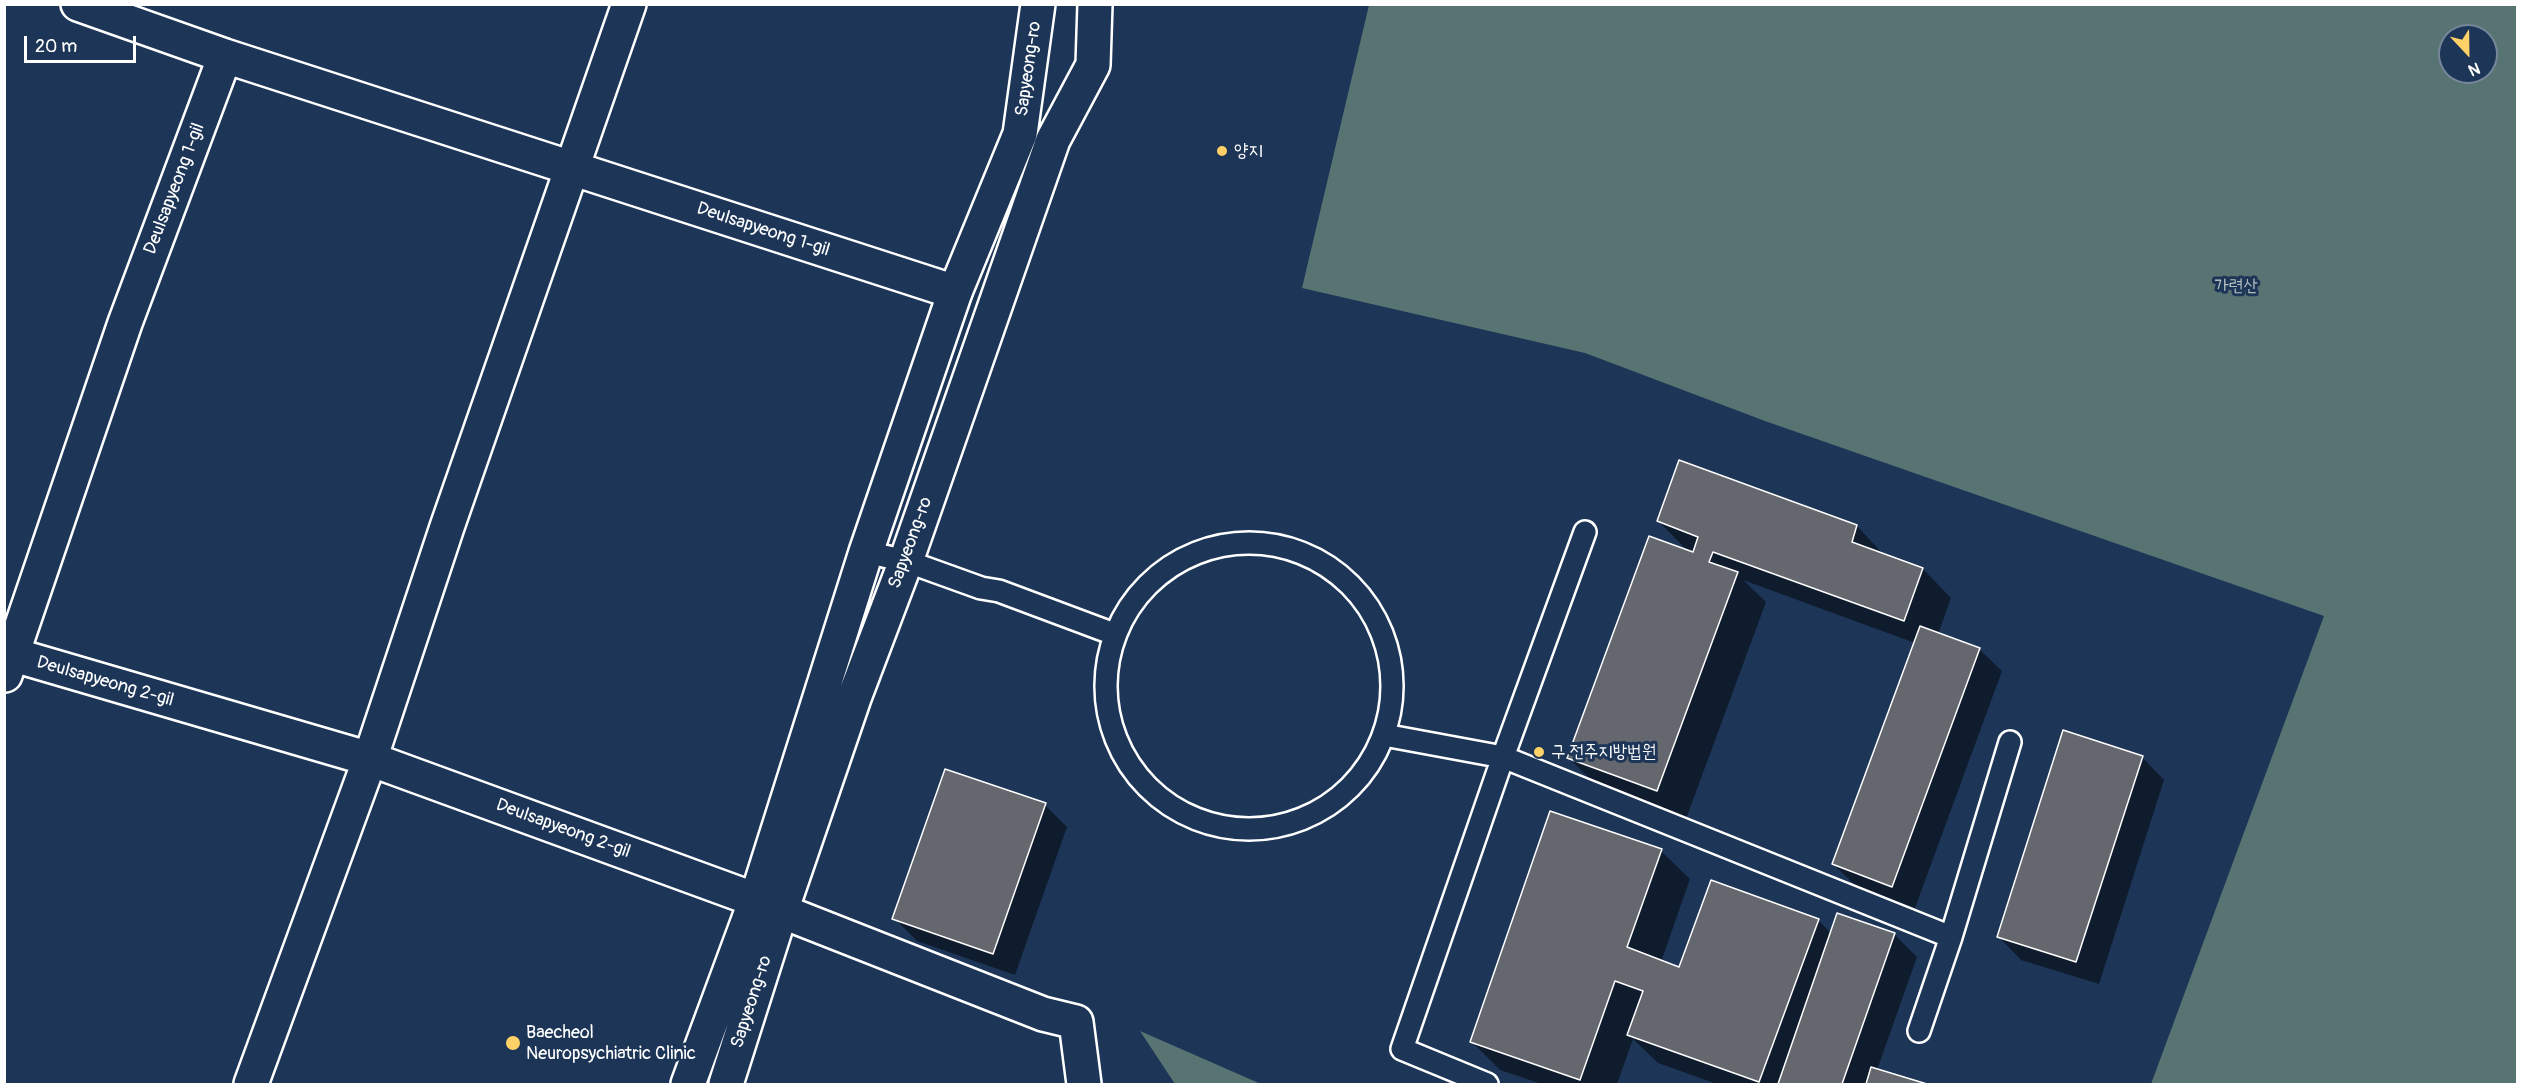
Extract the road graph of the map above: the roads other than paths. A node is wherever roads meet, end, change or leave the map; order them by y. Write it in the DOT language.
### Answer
graph roads {
  1 [pos="78,4"];
  2 [pos="629,4"];
  3 [pos="1038,4"];
  4 [pos="1095,4"];
  5 [pos="225,56"];
  6 [pos="572,168"];
  7 [pos="955,292"];
  8 [pos="125,322"];
  9 [pos="1585,532"];
  10 [pos="866,552"];
  11 [pos="906,561"];
  12 [pos="1114,634"];
  13 [pos="7,661"];
  14 [pos="1384,735"];
  15 [pos="2010,742"];
  16 [pos="1503,757"];
  17 [pos="370,759"];
  18 [pos="768,905"];
  19 [pos="1951,937"];
  20 [pos="1919,1031"];
  21 [pos="256,1071"];
  22 [pos="688,1084"];
  23 [pos="726,1084"];
  24 [pos="1084,1084"];
  25 [pos="1487,1084"];
  1 -- 5 [label="street, Deulsapyeong 1-gil"];
  2 -- 6 [label="street"];
  3 -- 7 [label="street, Sapyeong-ro"];
  4 -- 11 [label="street, Sapyeong-ro"];
  5 -- 6 [label="street, Deulsapyeong 1-gil"];
  5 -- 8 [label="street, Deulsapyeong 1-gil"];
  6 -- 7 [label="street, Deulsapyeong 1-gil"];
  6 -- 17 [label="street"];
  7 -- 10 [label="street, Sapyeong-ro"];
  8 -- 13 [label="street, Deulsapyeong 2-gil"];
  9 -- 16 [label="lane"];
  10 -- 11 [label="lane"];
  10 -- 18 [label="street, Sapyeong-ro"];
  11 -- 12 [label="lane"];
  11 -- 18 [label="street, Sapyeong-ro"];
  12 -- 14 [label="lane"];
  12 -- 14 [label="lane"];
  13 -- 17 [label="street, Deulsapyeong 2-gil"];
  14 -- 16 [label="lane"];
  15 -- 19 [label="lane"];
  16 -- 19 [label="lane"];
  16 -- 25 [label="lane"];
  17 -- 18 [label="street, Deulsapyeong 2-gil"];
  17 -- 21 [label="street"];
  18 -- 22 [label="street, Sapyeong-ro"];
  18 -- 23 [label="street, Sapyeong-ro"];
  18 -- 24 [label="street, Deulsapyeong 2-gil"];
  19 -- 20 [label="lane"];
}
